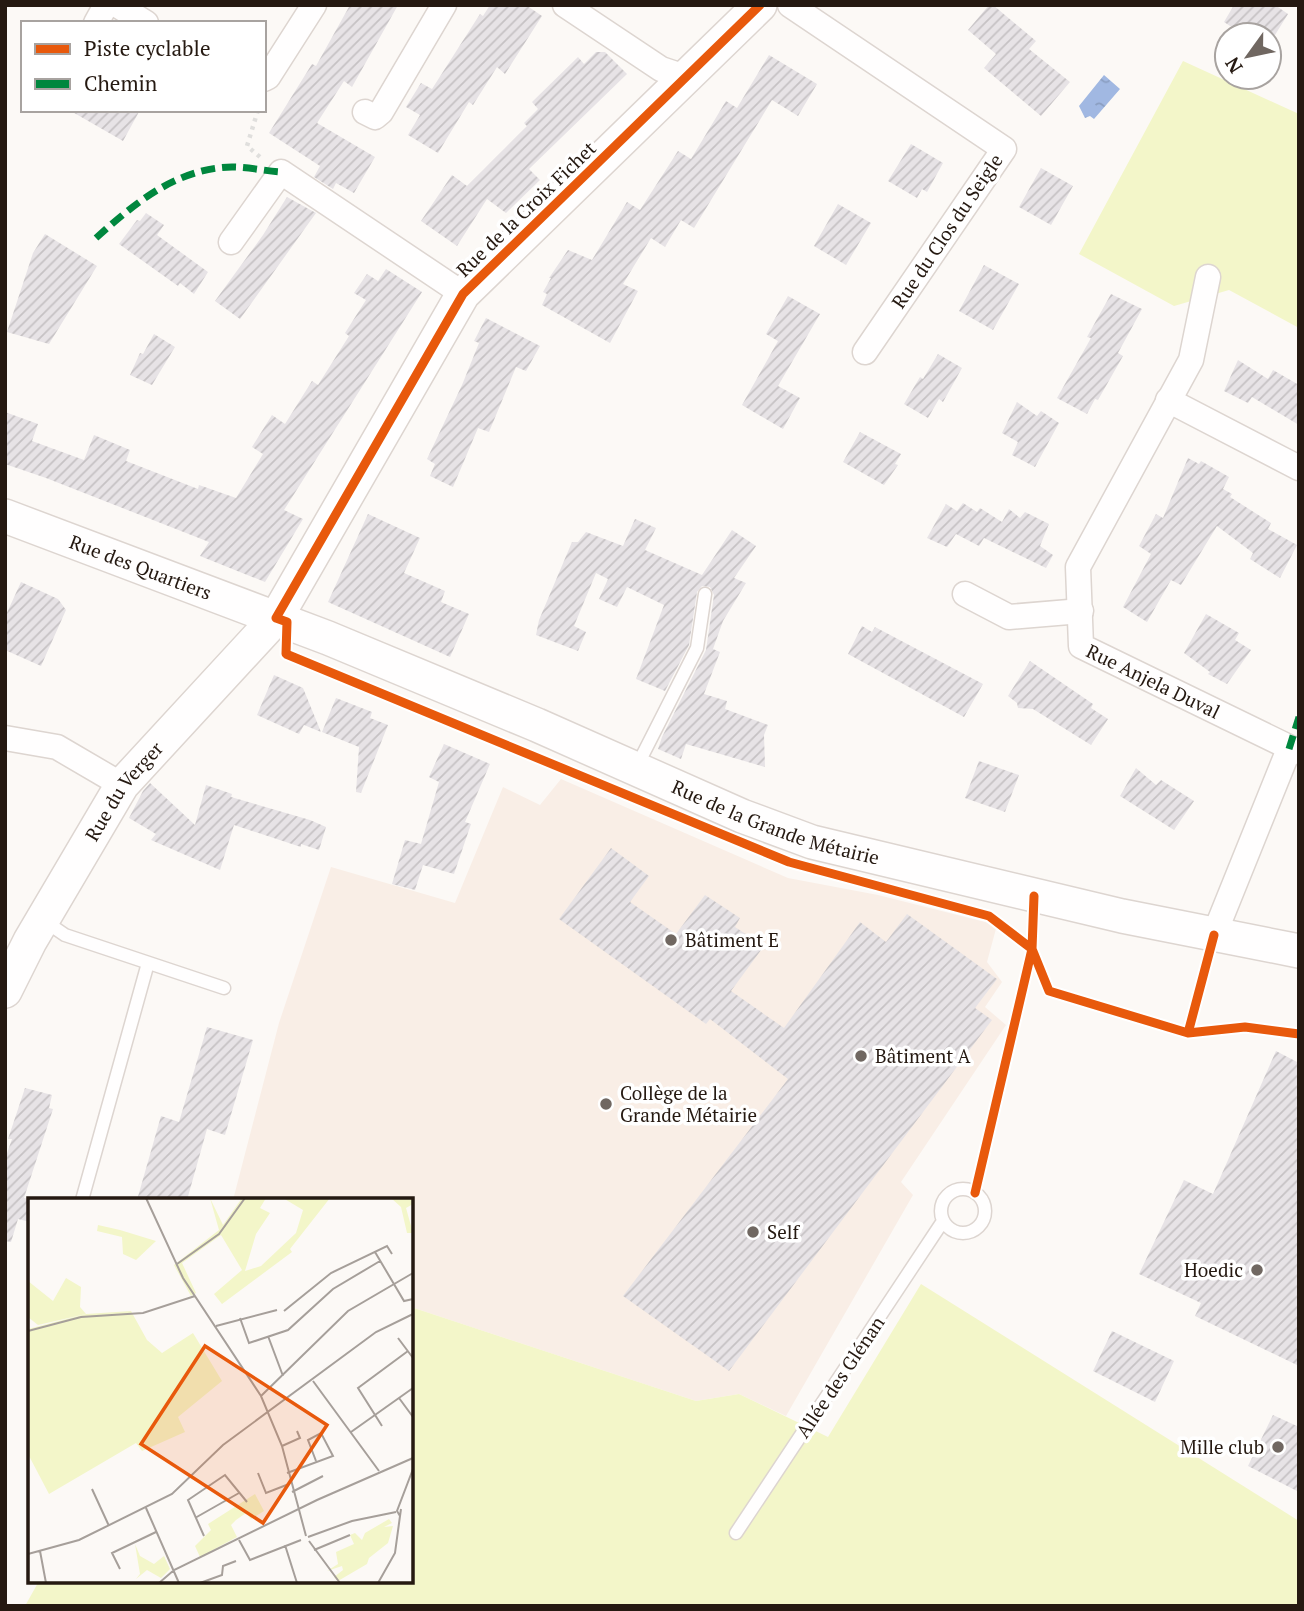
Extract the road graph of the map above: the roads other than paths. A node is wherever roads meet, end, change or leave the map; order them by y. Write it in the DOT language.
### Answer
graph roads {
  1 [pos="106,5"];
  2 [pos="117,5"];
  3 [pos="314,5"];
  4 [pos="444,5"];
  5 [pos="565,5"];
  6 [pos="760,5"];
  7 [pos="790,5"];
  8 [pos="97,21"];
  9 [pos="143,21"];
  10 [pos="266,78"];
  11 [pos="688,78"];
  12 [pos="365,112"];
  13 [pos="231,242"];
  14 [pos="1208,277"];
  15 [pos="463,294"];
  16 [pos="865,352"];
  17 [pos="1168,400"];
  18 [pos="1299,468"];
  19 [pos="5,516"];
  20 [pos="705,594"];
  21 [pos="965,594"];
  22 [pos="1081,611"];
  23 [pos="276,618"];
  24 [pos="5,738"];
  25 [pos="1294,751"];
  26 [pos="636,769"];
  27 [pos="122,785"];
  28 [pos="43,919"];
  29 [pos="1214,935"];
  30 [pos="1299,951"];
  31 [pos="148,963"];
  32 [pos="224,988"];
  33 [pos="5,991"];
  34 [pos="83,1198"];
  35 [pos="943,1221"];
  36 [pos="736,1533"];
  1 -- 8 [label="street"];
  2 -- 9 [label="street"];
  3 -- 10 [label="street"];
  4 -- 12 [label="street"];
  5 -- 11 [label="street"];
  6 -- 11 [label="main road, Rue de la Croix Fichet"];
  7 -- 16 [label="street, Rue du Clos du Seigle"];
  11 -- 15 [label="main road, Rue de la Croix Fichet"];
  13 -- 15 [label="street"];
  14 -- 17 [label="street, Rue Anjela Duval"];
  15 -- 23 [label="main road, Rue de la Croix Fichet"];
  17 -- 18 [label="street"];
  17 -- 22 [label="street, Rue Anjela Duval"];
  19 -- 23 [label="main road, Rue des Quartiers"];
  20 -- 26 [label="lane"];
  21 -- 22 [label="street"];
  22 -- 25 [label="street, Rue Anjela Duval"];
  23 -- 26 [label="main road, Rue de la Grande Métairie"];
  23 -- 27 [label="main road, Rue du Verger"];
  24 -- 27 [label="street"];
  25 -- 29 [label="street, Rue Anjela Duval"];
  26 -- 29 [label="main road, Rue de la Grande Métairie"];
  27 -- 28 [label="main road, Rue du Verger"];
  28 -- 31 [label="lane"];
  28 -- 33 [label="main road, Rue du Verger"];
  29 -- 30 [label="main road, Rue de la Grande Métairie"];
  31 -- 32 [label="lane"];
  31 -- 34 [label="lane"];
  35 -- 36 [label="lane, Allée des Glénan"];
}
